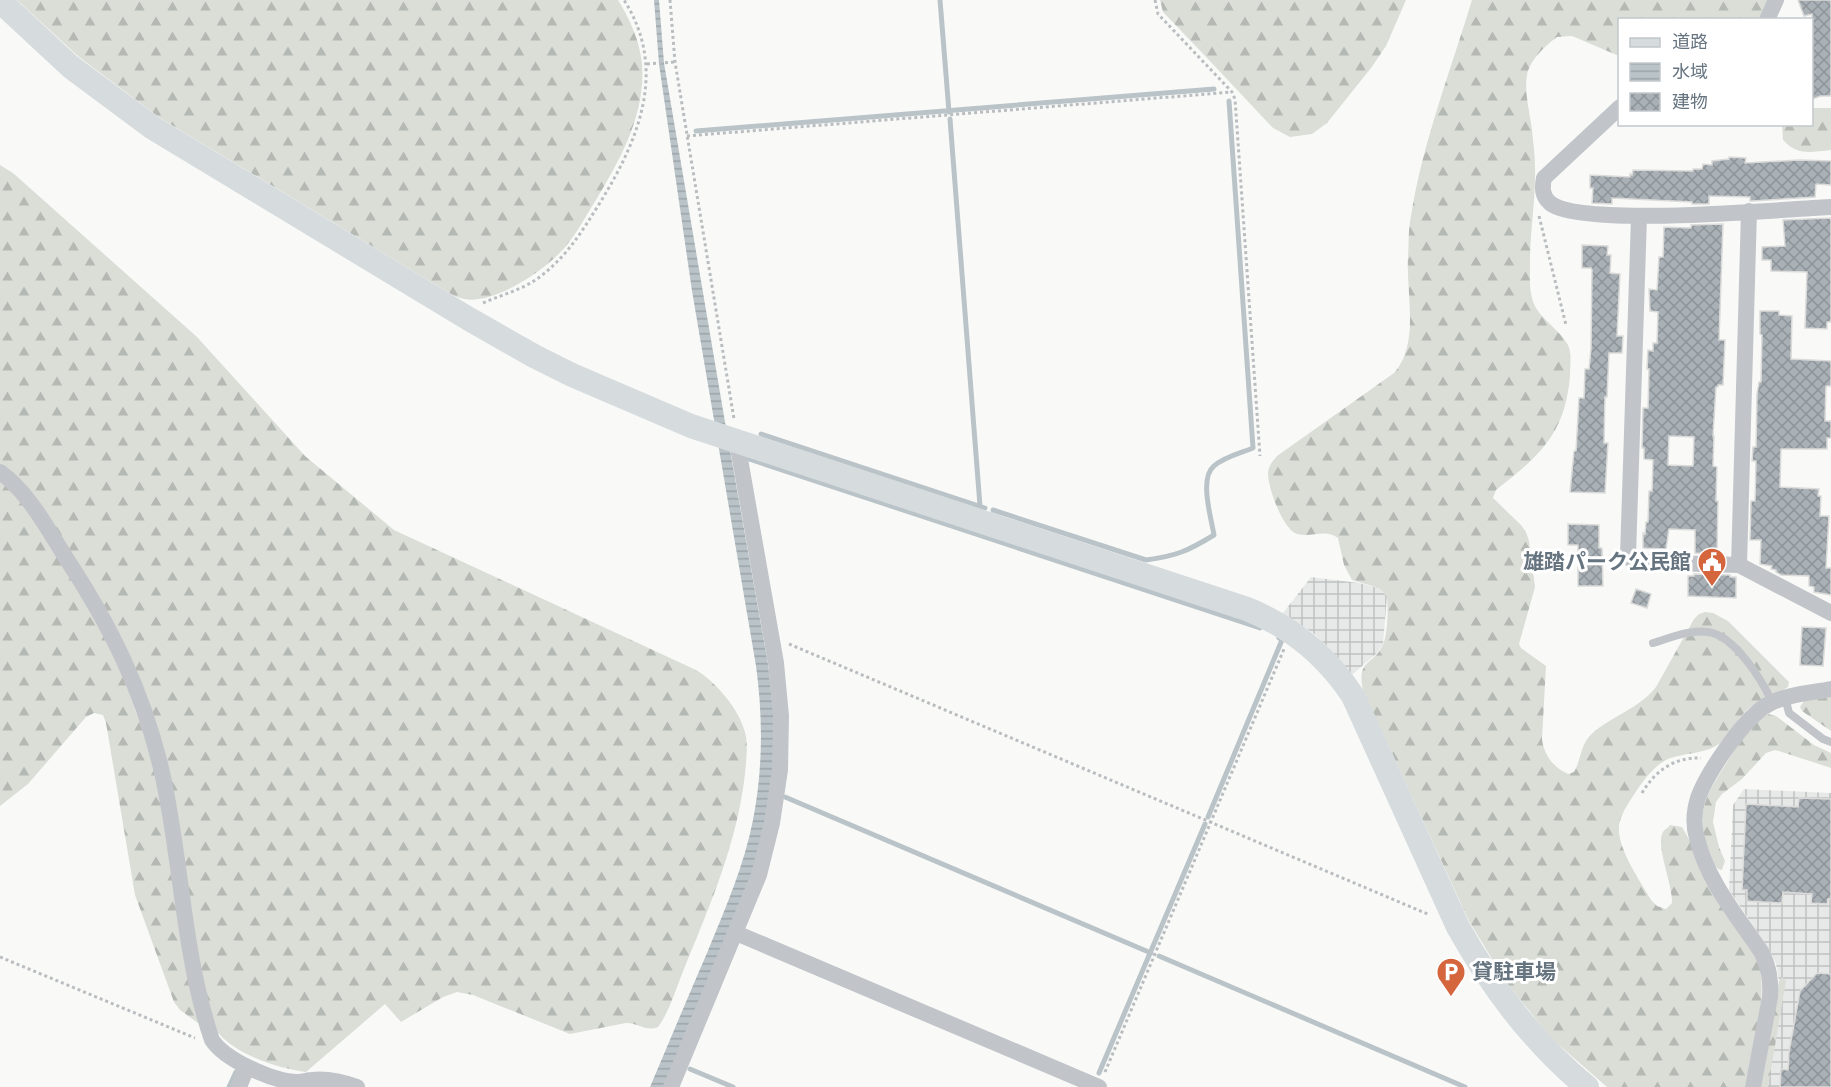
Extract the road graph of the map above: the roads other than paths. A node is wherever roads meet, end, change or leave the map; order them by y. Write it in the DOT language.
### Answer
graph roads {
  1 [pos="1776,0"];
  2 [pos="0,1"];
  3 [pos="1768,18"];
  4 [pos="1618,108"];
  5 [pos="1831,207"];
  6 [pos="1749,211"];
  7 [pos="1639,217"];
  8 [pos="728,438"];
  9 [pos="0,472"];
  10 [pos="1739,565"];
  11 [pos="1831,613"];
  12 [pos="1653,643"];
  13 [pos="1831,689"];
  14 [pos="1779,700"];
  15 [pos="1831,742"];
  16 [pos="736,933"];
  17 [pos="247,1066"];
  18 [pos="238,1087"];
  19 [pos="357,1087"];
  20 [pos="672,1087"];
  21 [pos="1099,1087"];
  22 [pos="1587,1087"];
  23 [pos="1753,1087"];
  1 -- 3 [label="street"];
  2 -- 8 [label="street"];
  4 -- 7 [label="street"];
  5 -- 6 [label="street"];
  6 -- 7 [label="street"];
  6 -- 10 [label="street"];
  7 -- 10 [label="street"];
  8 -- 16 [label="street"];
  8 -- 22 [label="street"];
  9 -- 17 [label="street"];
  10 -- 11 [label="street"];
  12 -- 14 [label="lane"];
  13 -- 14 [label="street"];
  14 -- 15 [label="lane"];
  14 -- 23 [label="street"];
  16 -- 20 [label="street"];
  16 -- 21 [label="street"];
  17 -- 18 [label="street"];
  17 -- 19 [label="street"];
}
